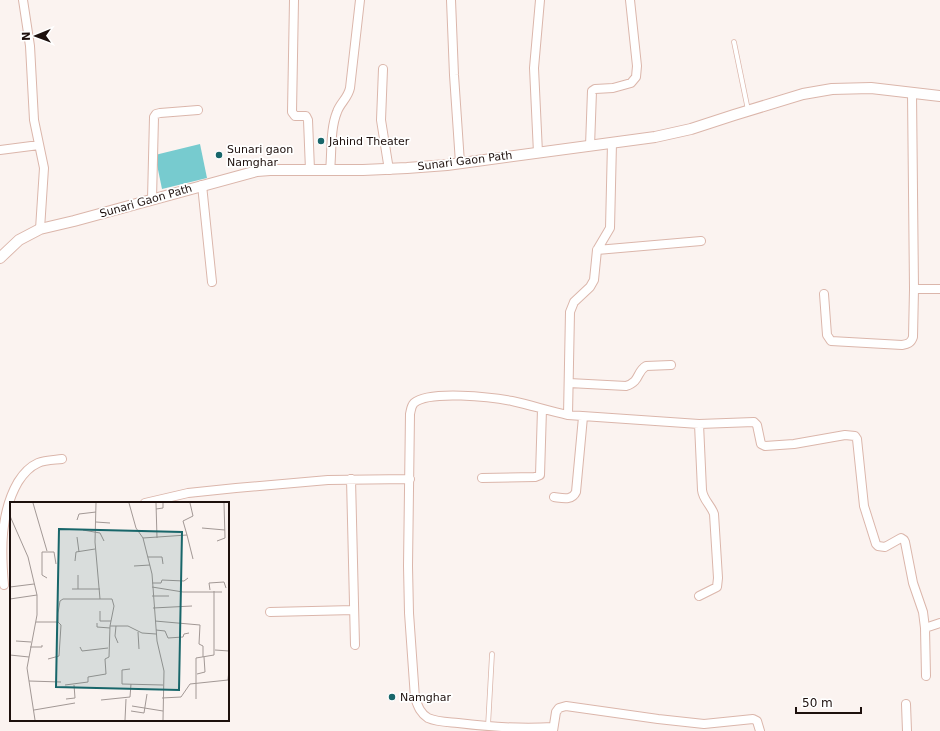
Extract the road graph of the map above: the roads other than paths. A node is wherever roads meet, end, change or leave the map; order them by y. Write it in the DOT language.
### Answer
graph roads {
  1 [pos="23,0"];
  2 [pos="294,0"];
  3 [pos="360,0"];
  4 [pos="451,0"];
  5 [pos="540,0"];
  6 [pos="630,0"];
  7 [pos="734,42"];
  8 [pos="383,69"];
  9 [pos="912,93"];
  10 [pos="940,96"];
  11 [pos="198,110"];
  12 [pos="748,110"];
  13 [pos="612,143"];
  14 [pos="39,145"];
  15 [pos="590,146"];
  16 [pos="0,150"];
  17 [pos="538,153"];
  18 [pos="460,163"];
  19 [pos="310,170"];
  20 [pos="389,170"];
  21 [pos="330,171"];
  22 [pos="202,185"];
  23 [pos="152,199"];
  24 [pos="40,229"];
  25 [pos="701,241"];
  26 [pos="598,250"];
  27 [pos="0,258"];
  28 [pos="212,282"];
  29 [pos="914,289"];
  30 [pos="940,289"];
  31 [pos="824,294"];
  32 [pos="670,365"];
  33 [pos="569,383"];
  34 [pos="542,409"];
  35 [pos="568,415"];
  36 [pos="583,417"];
  37 [pos="699,424"];
  38 [pos="62,459"];
  39 [pos="482,478"];
  40 [pos="351,479"];
  41 [pos="410,479"];
  42 [pos="554,497"];
  43 [pos="150,502"];
  44 [pos="6,512"];
  45 [pos="4,585"];
  46 [pos="699,596"];
  47 [pos="354,610"];
  48 [pos="270,612"];
  49 [pos="940,623"];
  50 [pos="925,628"];
  51 [pos="355,645"];
  52 [pos="492,654"];
  53 [pos="926,676"];
  54 [pos="906,704"];
  55 [pos="488,727"];
  56 [pos="553,729"];
  57 [pos="760,731"];
  58 [pos="907,731"];
  1 -- 14 [label="street"];
  2 -- 19 [label="street"];
  3 -- 21 [label="street"];
  4 -- 18 [label="street"];
  5 -- 17 [label="street"];
  6 -- 15 [label="street"];
  7 -- 12 [label="lane"];
  8 -- 20 [label="street"];
  9 -- 10 [label="street, Sunari Gaon Path"];
  9 -- 12 [label="street, Sunari Gaon Path"];
  9 -- 29 [label="street"];
  11 -- 23 [label="street"];
  12 -- 13 [label="street, Sunari Gaon Path"];
  13 -- 15 [label="street, Sunari Gaon Path"];
  13 -- 26 [label="street"];
  14 -- 16 [label="street"];
  14 -- 24 [label="street"];
  15 -- 17 [label="street, Sunari Gaon Path"];
  17 -- 18 [label="street, Sunari Gaon Path"];
  18 -- 20 [label="street, Sunari Gaon Path"];
  19 -- 21 [label="street, Sunari Gaon Path"];
  19 -- 22 [label="street, Sunari Gaon Path"];
  20 -- 21 [label="street, Sunari Gaon Path"];
  22 -- 23 [label="street, Sunari Gaon Path"];
  22 -- 28 [label="street"];
  23 -- 24 [label="street, Sunari Gaon Path"];
  24 -- 27 [label="street, Sunari Gaon Path"];
  25 -- 26 [label="street"];
  26 -- 33 [label="street"];
  29 -- 30 [label="street"];
  29 -- 31 [label="street"];
  32 -- 33 [label="street"];
  33 -- 35 [label="street"];
  34 -- 35 [label="street"];
  34 -- 39 [label="street"];
  34 -- 41 [label="street"];
  35 -- 36 [label="street"];
  36 -- 37 [label="street"];
  36 -- 42 [label="street"];
  37 -- 46 [label="street"];
  37 -- 50 [label="street"];
  38 -- 44 [label="street"];
  40 -- 41 [label="street"];
  40 -- 43 [label="street"];
  40 -- 47 [label="street"];
  41 -- 55 [label="street"];
  44 -- 45 [label="street"];
  47 -- 48 [label="street"];
  47 -- 51 [label="street"];
  49 -- 50 [label="street"];
  50 -- 53 [label="street"];
  52 -- 55 [label="lane"];
  54 -- 58 [label="street"];
  55 -- 56 [label="street"];
  56 -- 57 [label="street"];
}
